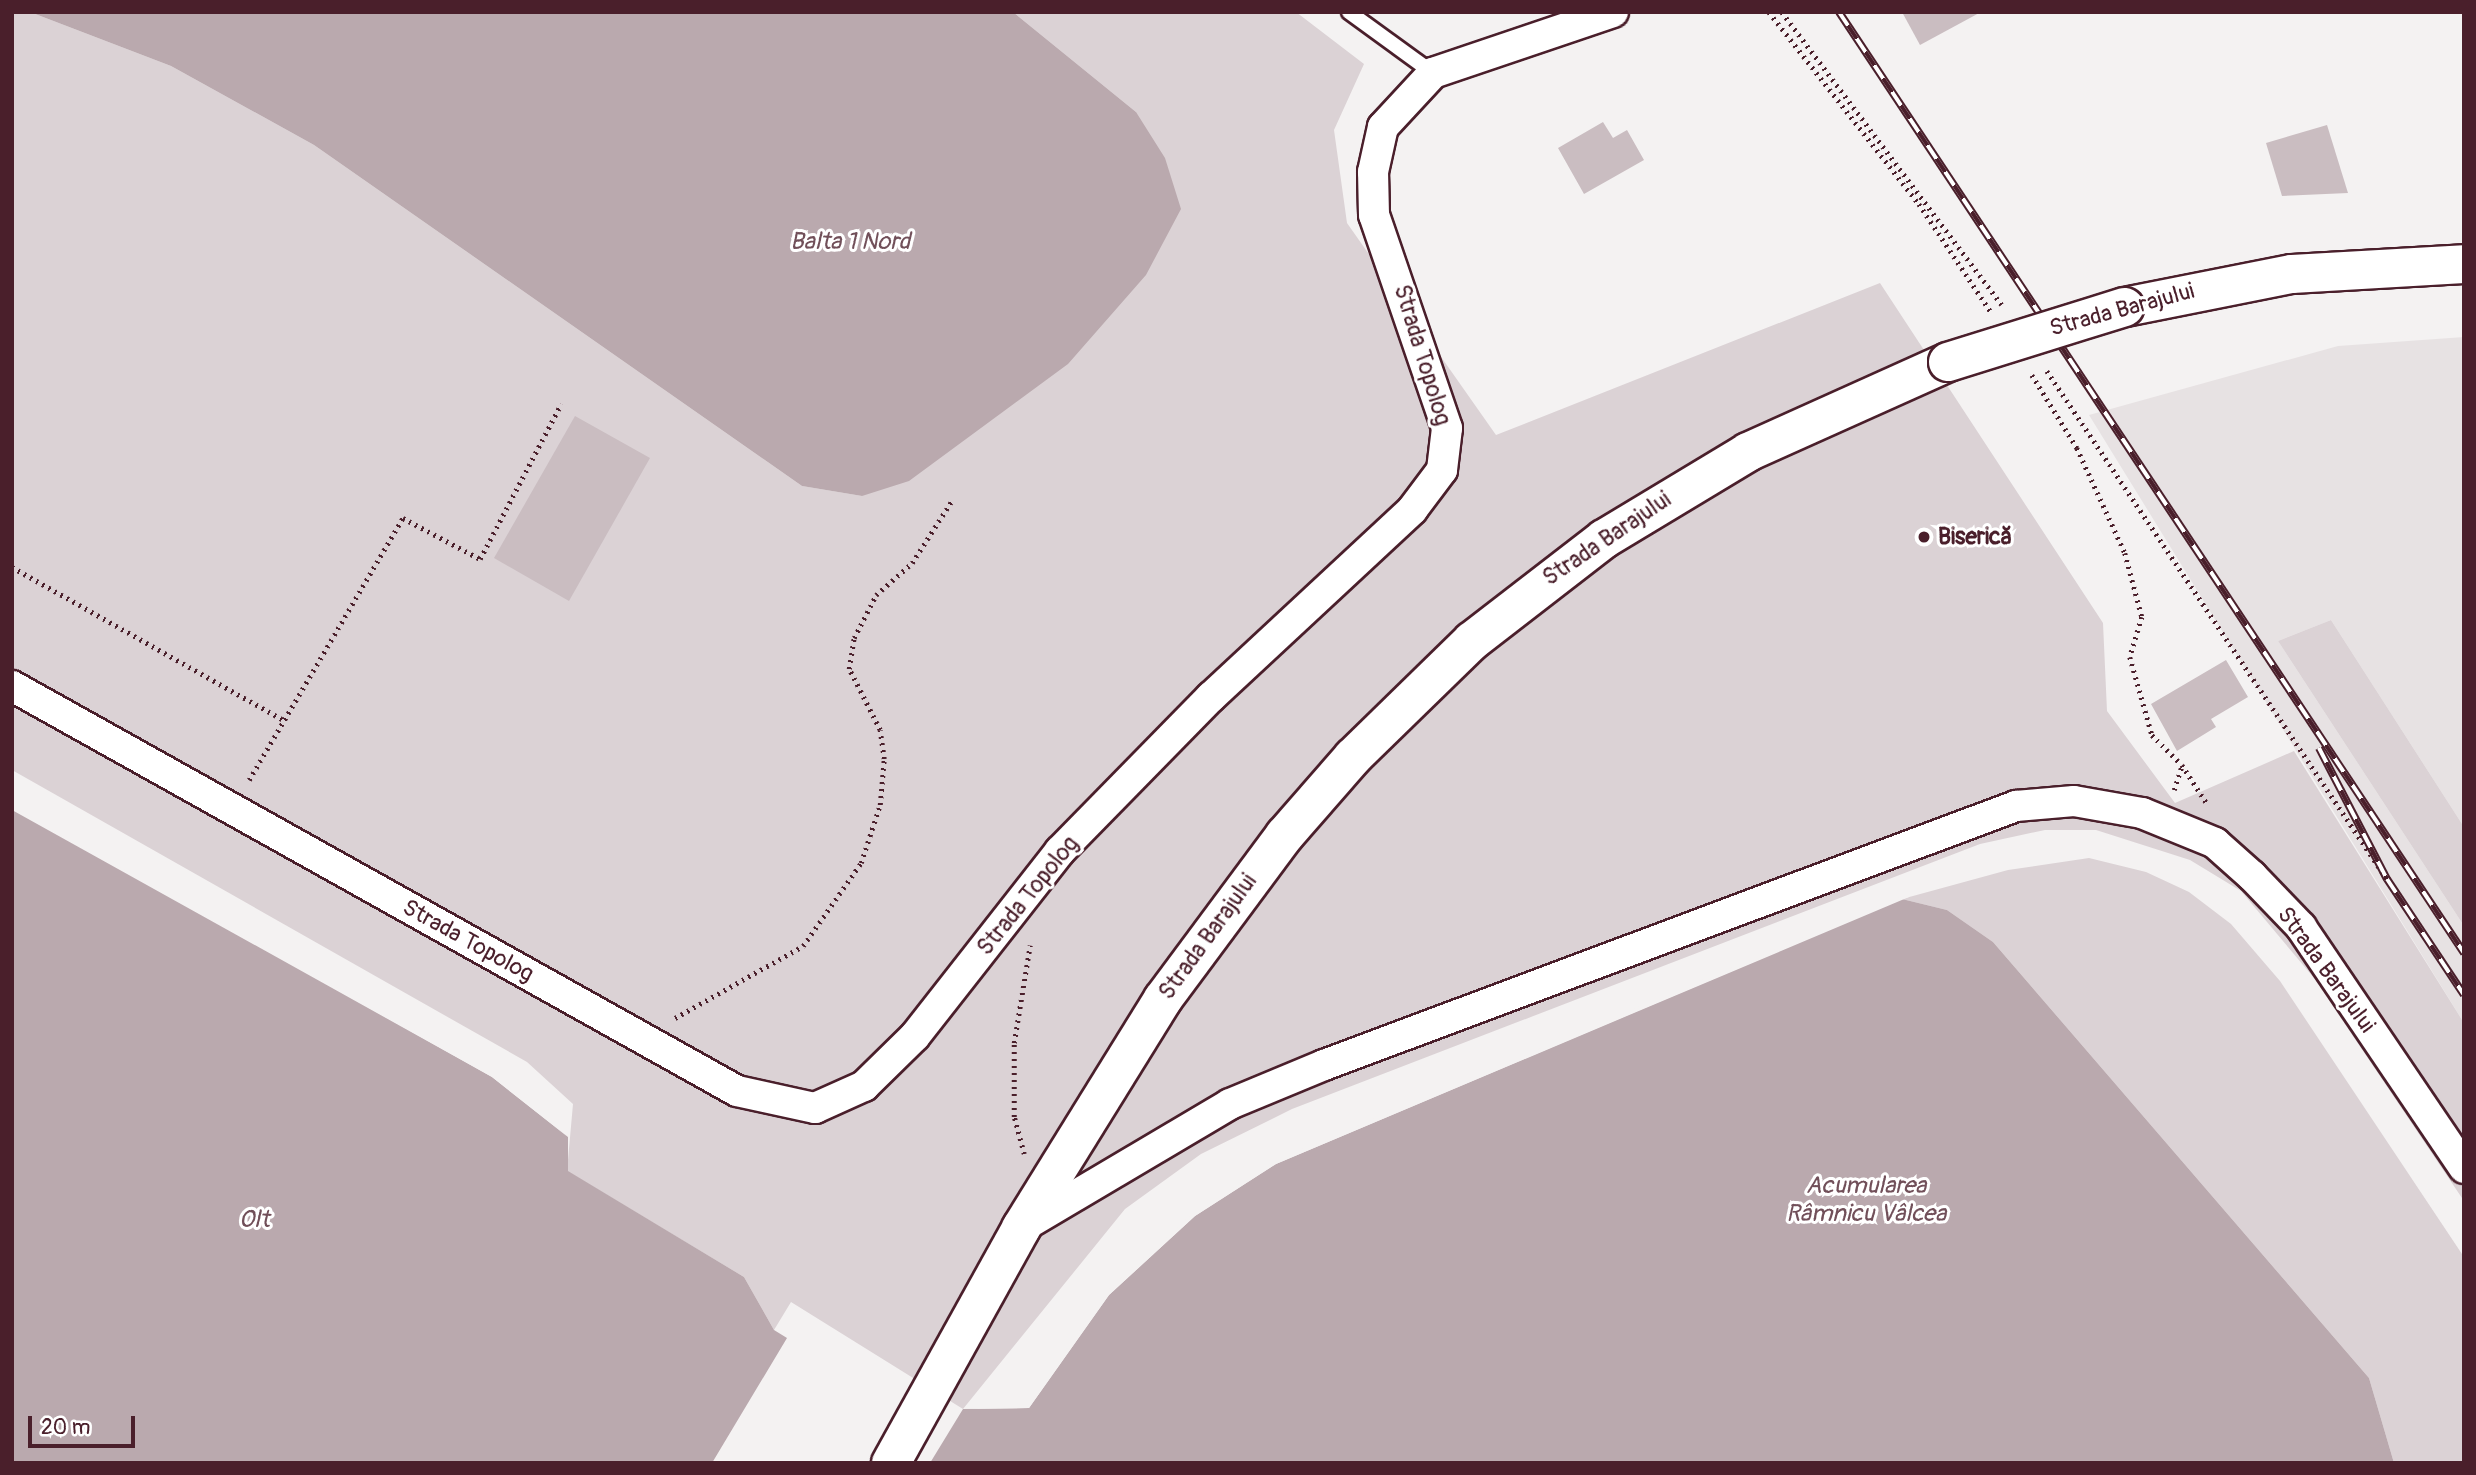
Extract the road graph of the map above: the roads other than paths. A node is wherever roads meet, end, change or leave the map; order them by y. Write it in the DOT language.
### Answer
graph roads {
  1 [pos="1349,12"];
  2 [pos="1613,12"];
  3 [pos="1433,73"];
  4 [pos="2464,264"];
  5 [pos="12,686"];
  6 [pos="2464,1168"];
  7 [pos="1021,1228"];
  8 [pos="891,1463"];
  1 -- 3 [label="lane"];
  2 -- 3 [label="street, Strada Topolog"];
  3 -- 5 [label="street, Strada Topolog"];
  4 -- 7 [label="highway, Strada Barajului, bridge"];
  6 -- 7 [label="street, Strada Barajului"];
  7 -- 8 [label="highway, Strada Barajului"];
}
